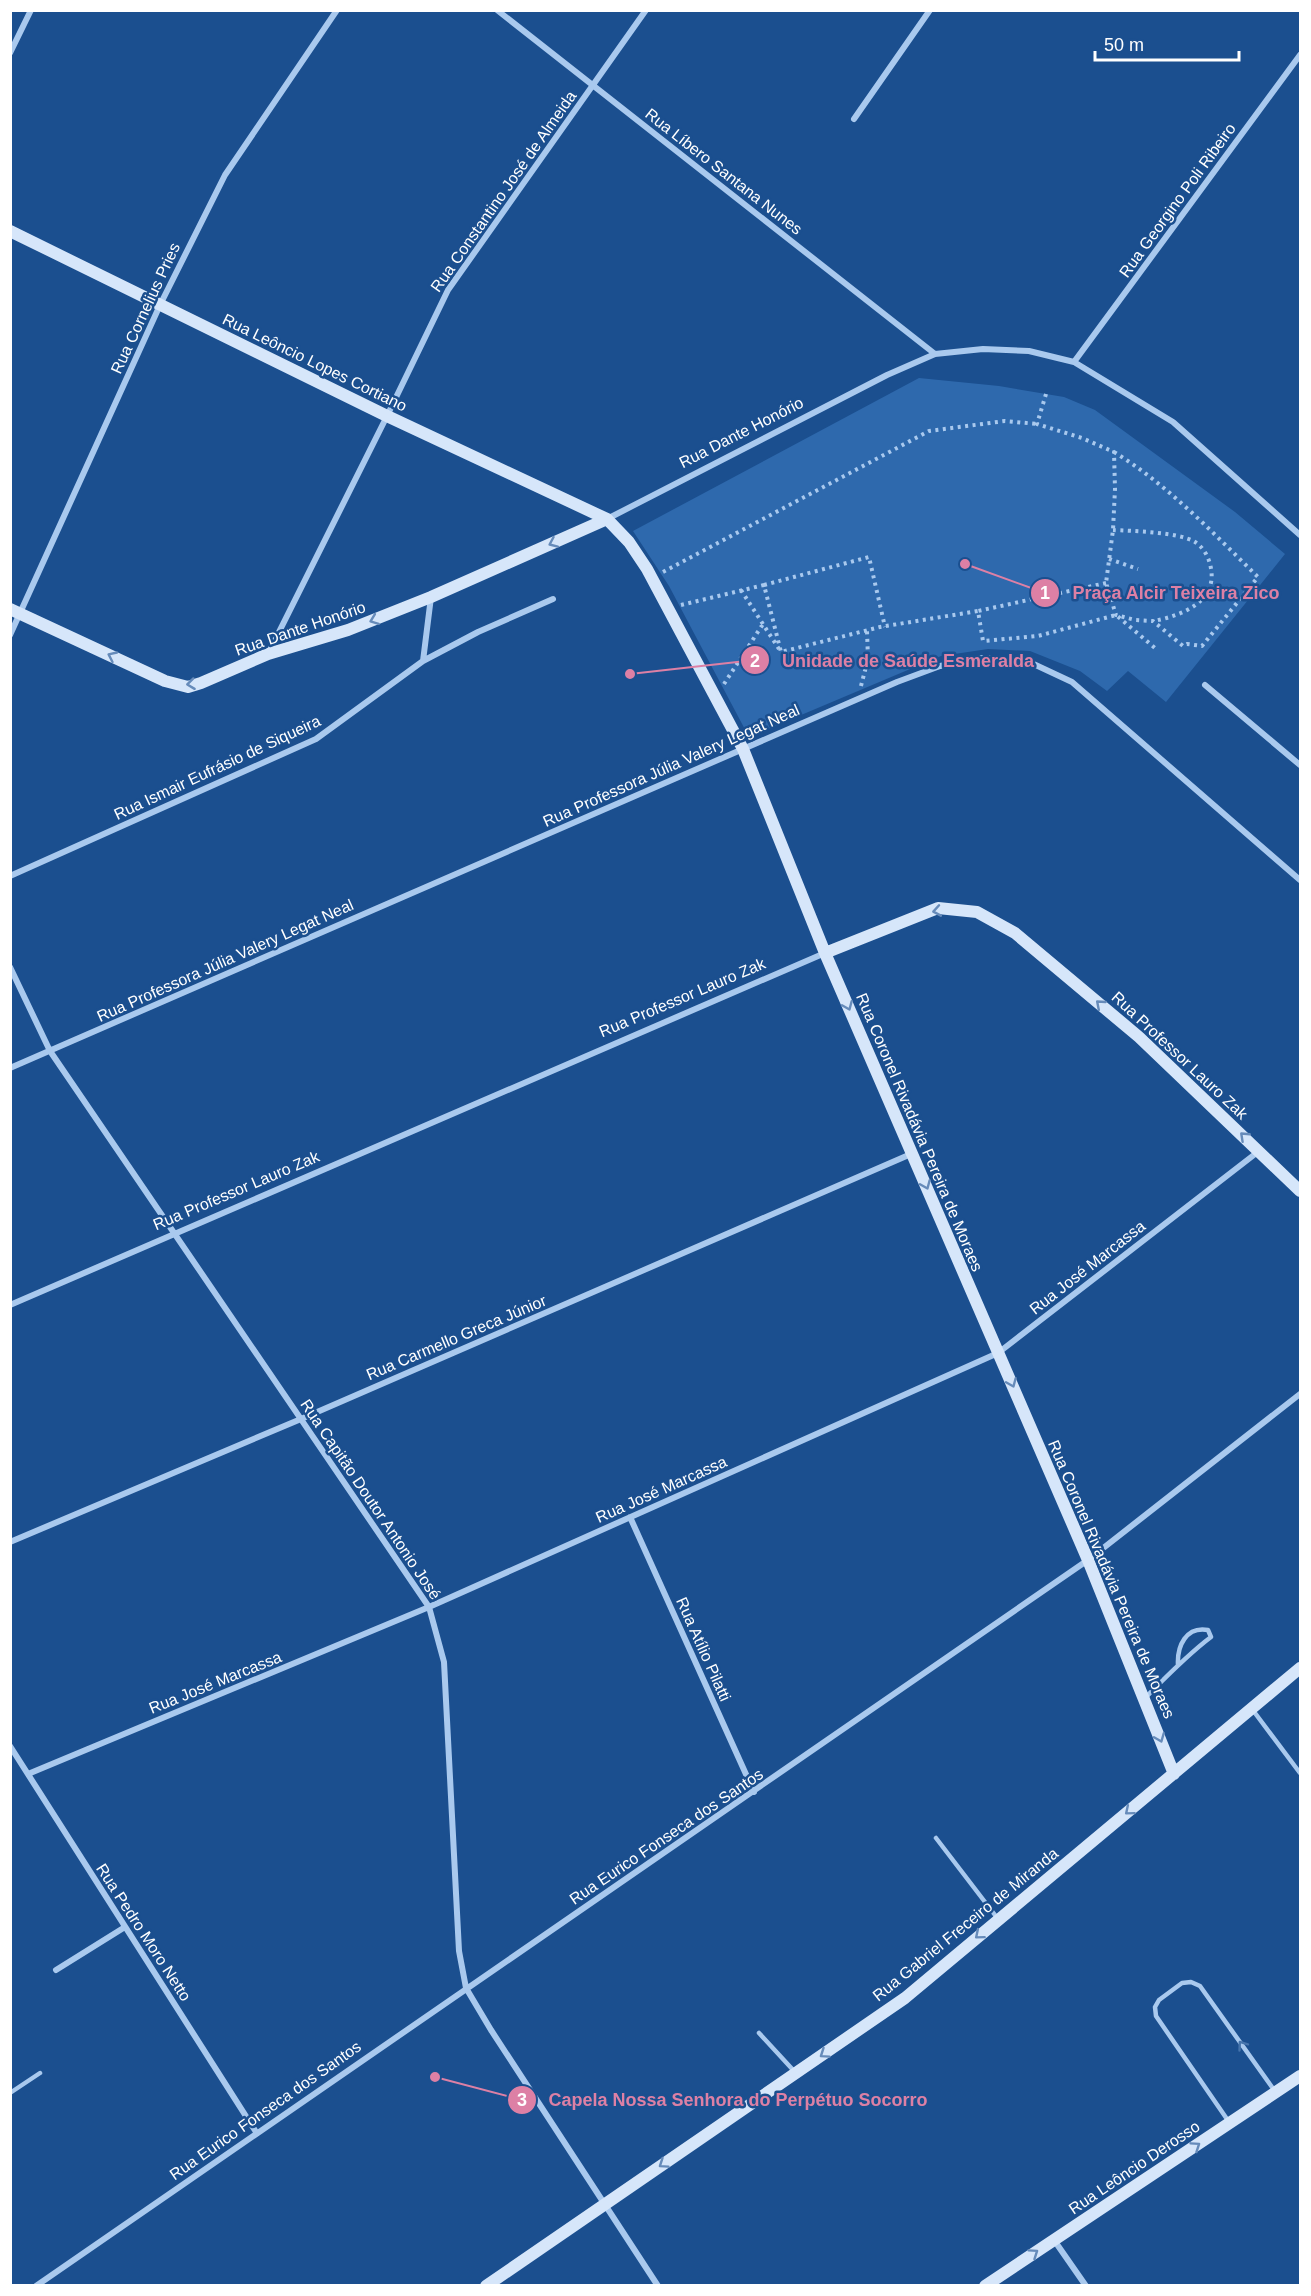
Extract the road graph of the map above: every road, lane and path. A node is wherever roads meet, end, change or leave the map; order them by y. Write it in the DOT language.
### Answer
graph roads {
  1 [pos="31,10"];
  2 [pos="338,10"];
  3 [pos="496,10"];
  4 [pos="646,10"];
  5 [pos="930,10"];
  6 [pos="10,54"];
  7 [pos="1300,55"];
  8 [pos="593,85"];
  9 [pos="854,119"];
  10 [pos="10,231"];
  11 [pos="160,305"];
  12 [pos="935,354"];
  13 [pos="1074,362"];
  14 [pos="1046,394"];
  15 [pos="387,416"];
  16 [pos="1037,424"];
  17 [pos="1114,452"];
  18 [pos="606,519"];
  19 [pos="1113,530"];
  20 [pos="1300,535"];
  21 [pos="1109,559"];
  22 [pos="1138,569"];
  23 [pos="661,574"];
  24 [pos="1106,583"];
  25 [pos="764,585"];
  26 [pos="741,590"];
  27 [pos="553,599"];
  28 [pos="430,603"];
  29 [pos="679,606"];
  30 [pos="15,611"];
  31 [pos="978,611"];
  32 [pos="1116,615"];
  33 [pos="1153,621"];
  34 [pos="763,624"];
  35 [pos="885,627"];
  36 [pos="867,631"];
  37 [pos="10,635"];
  38 [pos="1155,648"];
  39 [pos="781,652"];
  40 [pos="268,654"];
  41 [pos="423,661"];
  42 [pos="1206,685"];
  43 [pos="722,687"];
  44 [pos="859,690"];
  45 [pos="743,749"];
  46 [pos="1300,765"];
  47 [pos="10,876"];
  48 [pos="1300,880"];
  49 [pos="825,953"];
  50 [pos="10,967"];
  51 [pos="50,1051"];
  52 [pos="10,1068"];
  53 [pos="1260,1151"];
  54 [pos="912,1154"];
  55 [pos="1300,1191"];
  56 [pos="175,1234"];
  57 [pos="10,1305"];
  58 [pos="998,1353"];
  59 [pos="1300,1394"];
  60 [pos="301,1419"];
  61 [pos="630,1517"];
  62 [pos="10,1542"];
  63 [pos="1088,1560"];
  64 [pos="429,1608"];
  65 [pos="1178,1665"];
  66 [pos="1300,1668"];
  67 [pos="1144,1699"];
  68 [pos="1252,1709"];
  69 [pos="10,1746"];
  70 [pos="1300,1773"];
  71 [pos="28,1774"];
  72 [pos="1174,1774"];
  73 [pos="754,1792"];
  74 [pos="936,1838"];
  75 [pos="998,1919"];
  76 [pos="125,1928"];
  77 [pos="56,1970"];
  78 [pos="466,1988"];
  79 [pos="759,2033"];
  80 [pos="40,2073"];
  81 [pos="796,2073"];
  82 [pos="1300,2076"];
  83 [pos="1276,2092"];
  84 [pos="10,2093"];
  85 [pos="1230,2123"];
  86 [pos="256,2132"];
  87 [pos="604,2204"];
  88 [pos="1054,2240"];
  89 [pos="36,2286"];
  90 [pos="486,2286"];
  91 [pos="658,2286"];
  92 [pos="985,2286"];
  93 [pos="1086,2286"];
  1 -- 6 [label="street"];
  2 -- 11 [label="street, Rua Cornelius Pries"];
  3 -- 8 [label="street, Rua Líbero Santana Nunes"];
  4 -- 8 [label="street, Rua Constantino José de Almeida"];
  5 -- 9 [label="street"];
  7 -- 13 [label="street, Rua Georgino Poli Ribeiro"];
  8 -- 12 [label="street, Rua Líbero Santana Nunes"];
  8 -- 15 [label="street, Rua Constantino José de Almeida"];
  10 -- 11 [label="street, Rua Leôncio Lopes Cortiano"];
  11 -- 15 [label="street, Rua Leôncio Lopes Cortiano"];
  11 -- 30 [label="street, Rua Cornelius Pries"];
  12 -- 13 [label="street, Rua Dante Honório"];
  12 -- 18 [label="street, Rua Dante Honório"];
  13 -- 20 [label="street, Rua Dante Honório"];
  14 -- 16 [label="path"];
  15 -- 18 [label="street, Rua Leôncio Lopes Cortiano"];
  15 -- 40 [label="street, Rua Constantino José de Almeida"];
  16 -- 17 [label="path"];
  16 -- 23 [label="path"];
  17 -- 19 [label="path"];
  17 -- 33 [label="path"];
  18 -- 28 [label="street, Rua Dante Honório, one-way"];
  18 -- 45 [label="street, Rua Coronel Rivadávia Pereira de Moraes"];
  19 -- 21 [label="path"];
  19 -- 33 [label="path"];
  21 -- 22 [label="path"];
  21 -- 24 [label="path"];
  24 -- 31 [label="path"];
  24 -- 32 [label="path"];
  25 -- 26 [label="path"];
  25 -- 35 [label="path"];
  25 -- 39 [label="path"];
  26 -- 29 [label="path"];
  26 -- 34 [label="path"];
  27 -- 41 [label="street, Rua Ismair Eufrásio de Siqueira"];
  28 -- 40 [label="street, Rua Dante Honório, one-way"];
  28 -- 41 [label="street"];
  30 -- 37 [label="street, Rua Cornelius Pries"];
  40 -- 30 [label="street, Rua Dante Honório, one-way"];
  31 -- 32 [label="path"];
  31 -- 35 [label="path"];
  32 -- 33 [label="path"];
  32 -- 38 [label="path"];
  34 -- 39 [label="path"];
  34 -- 43 [label="path"];
  35 -- 36 [label="path"];
  36 -- 39 [label="path"];
  36 -- 44 [label="path"];
  41 -- 47 [label="street, Rua Ismair Eufrásio de Siqueira"];
  42 -- 46 [label="street"];
  45 -- 48 [label="street, Rua Professora Júlia Valery Legat Neal"];
  45 -- 49 [label="street, Rua Coronel Rivadávia Pereira de Moraes"];
  45 -- 51 [label="street, Rua Professora Júlia Valery Legat Neal"];
  53 -- 49 [label="street, Rua Professor Lauro Zak, one-way"];
  49 -- 54 [label="street, Rua Coronel Rivadávia Pereira de Moraes, one-way"];
  49 -- 56 [label="street, Rua Professor Lauro Zak"];
  50 -- 51 [label="street, Rua Capitão Doutor Antonio José"];
  51 -- 52 [label="street, Rua Professora Júlia Valery Legat Neal"];
  51 -- 56 [label="street, Rua Capitão Doutor Antonio José"];
  53 -- 55 [label="street, Rua Professor Lauro Zak"];
  53 -- 58 [label="street, Rua José Marcassa"];
  54 -- 58 [label="street, Rua Coronel Rivadávia Pereira de Moraes, one-way"];
  54 -- 60 [label="street, Rua Carmello Greca Júnior"];
  56 -- 57 [label="street, Rua Professor Lauro Zak"];
  56 -- 60 [label="street, Rua Capitão Doutor Antonio José"];
  58 -- 61 [label="street, Rua José Marcassa"];
  58 -- 63 [label="street, Rua Coronel Rivadávia Pereira de Moraes, one-way"];
  59 -- 63 [label="street, Rua Eurico Fonseca dos Santos"];
  60 -- 62 [label="street, Rua Carmello Greca Júnior"];
  60 -- 64 [label="street, Rua Capitão Doutor Antonio José"];
  61 -- 64 [label="street, Rua José Marcassa"];
  61 -- 73 [label="street, Rua Atílio Pilatti"];
  63 -- 67 [label="street, Rua Coronel Rivadávia Pereira de Moraes"];
  63 -- 73 [label="street, Rua Eurico Fonseca dos Santos"];
  64 -- 71 [label="street, Rua José Marcassa"];
  64 -- 78 [label="street, Rua Capitão Doutor Antonio José"];
  65 -- 65 [label="lane"];
  65 -- 67 [label="lane"];
  66 -- 68 [label="street, Rua Gabriel Freceiro de Miranda"];
  67 -- 72 [label="street, Rua Coronel Rivadávia Pereira de Moraes, one-way"];
  68 -- 70 [label="lane"];
  68 -- 72 [label="street, Rua Gabriel Freceiro de Miranda"];
  69 -- 71 [label="street, Rua Pedro Moro Netto"];
  71 -- 76 [label="street, Rua Pedro Moro Netto"];
  72 -- 75 [label="street, Rua Gabriel Freceiro de Miranda, one-way"];
  73 -- 78 [label="street, Rua Eurico Fonseca dos Santos"];
  74 -- 75 [label="lane"];
  75 -- 81 [label="street, Rua Gabriel Freceiro de Miranda, one-way"];
  76 -- 77 [label="street"];
  76 -- 86 [label="street, Rua Pedro Moro Netto"];
  78 -- 86 [label="street, Rua Eurico Fonseca dos Santos"];
  78 -- 87 [label="street, Rua Capitão Doutor Antonio José"];
  79 -- 81 [label="lane"];
  80 -- 84 [label="lane"];
  81 -- 87 [label="street, Rua Gabriel Freceiro de Miranda, one-way"];
  82 -- 83 [label="street, Rua Leôncio Derosso"];
  83 -- 85 [label="street, Rua Leôncio Derosso"];
  83 -- 85 [label="lane, one-way"];
  88 -- 85 [label="street, Rua Leôncio Derosso, one-way"];
  86 -- 89 [label="street, Rua Eurico Fonseca dos Santos"];
  87 -- 90 [label="street, Rua Gabriel Freceiro de Miranda"];
  87 -- 91 [label="street, Rua Capitão Doutor Antonio José"];
  92 -- 88 [label="street, Rua Leôncio Derosso, one-way"];
  88 -- 93 [label="street"];
}
